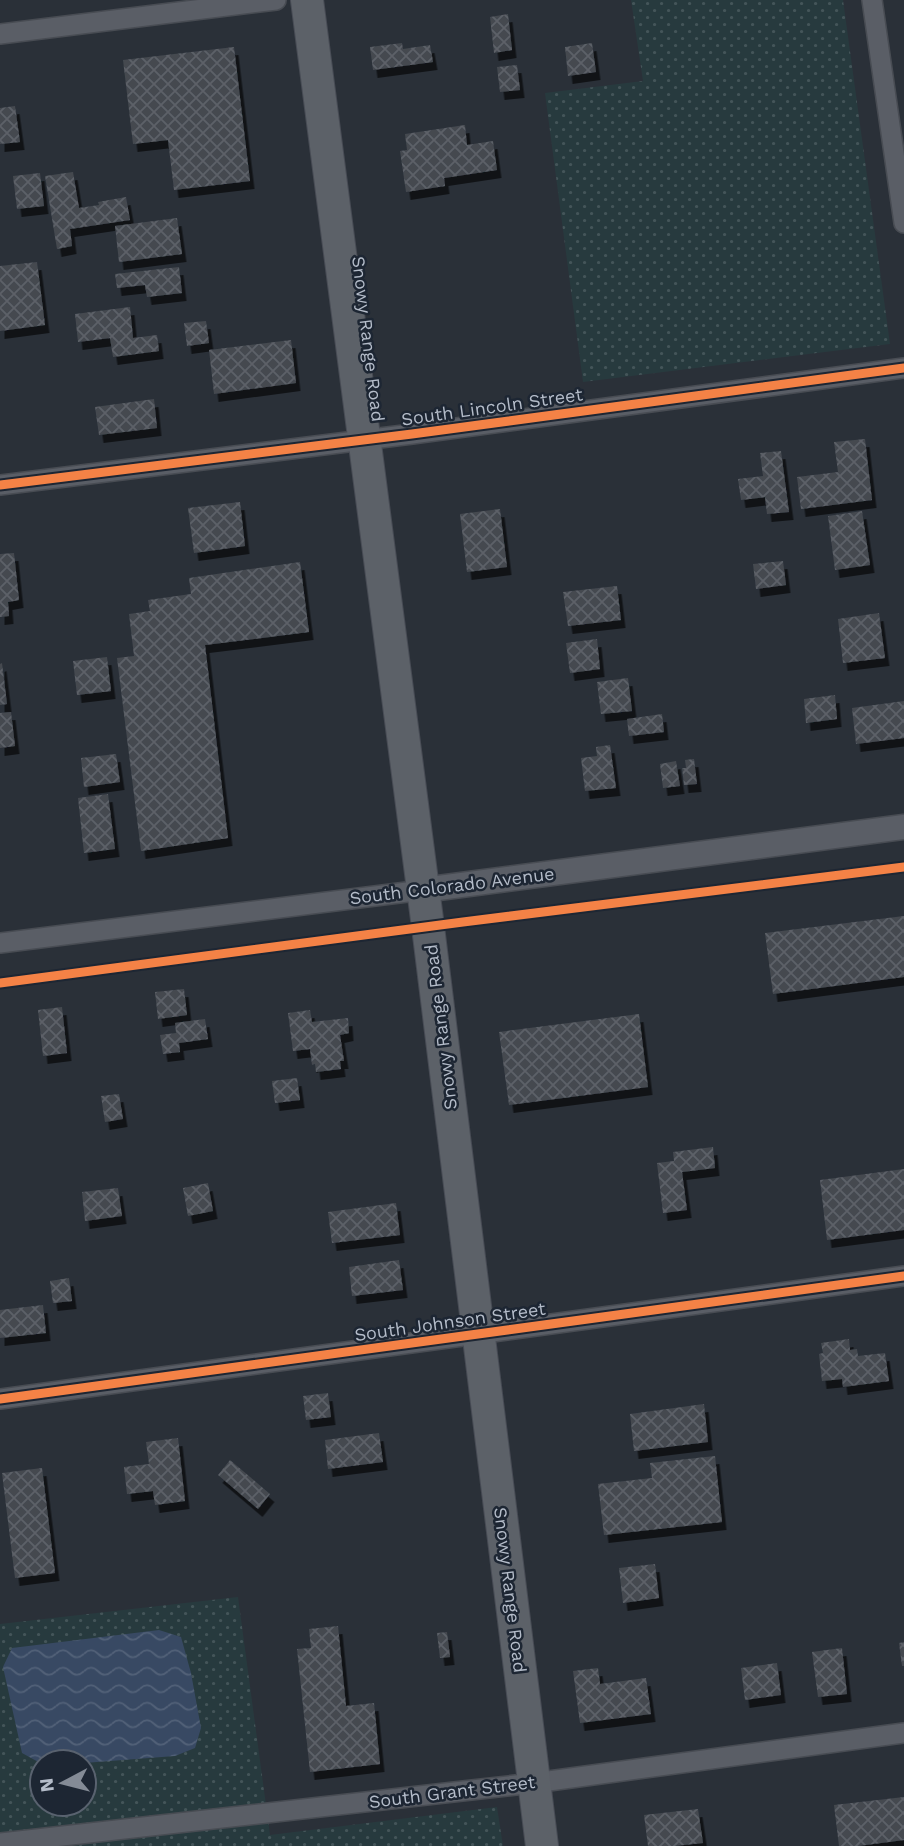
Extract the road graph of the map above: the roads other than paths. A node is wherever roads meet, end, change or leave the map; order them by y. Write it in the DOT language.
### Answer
graph roads {
  1 [pos="276,0"];
  2 [pos="307,0"];
  3 [pos="872,0"];
  4 [pos="0,34"];
  5 [pos="904,223"];
  6 [pos="904,368"];
  7 [pos="365,440"];
  8 [pos="0,485"];
  9 [pos="904,827"];
  10 [pos="424,890"];
  11 [pos="0,943"];
  12 [pos="904,1276"];
  13 [pos="478,1334"];
  14 [pos="0,1399"];
  15 [pos="904,1733"];
  16 [pos="534,1783"];
  17 [pos="0,1843"];
  18 [pos="542,1846"];
  1 -- 4 [label="street"];
  2 -- 7 [label="main road, Snowy Range Road"];
  3 -- 5 [label="street"];
  6 -- 7 [label="street, South Lincoln Street"];
  7 -- 8 [label="street, South Lincoln Street"];
  7 -- 10 [label="main road, Snowy Range Road"];
  9 -- 10 [label="street, South Colorado Avenue"];
  10 -- 11 [label="street, South Colorado Avenue"];
  10 -- 13 [label="main road, Snowy Range Road"];
  12 -- 13 [label="street, South Johnson Street"];
  13 -- 14 [label="street, South Johnson Street"];
  13 -- 16 [label="main road, Snowy Range Road"];
  15 -- 16 [label="street, South Grant Street"];
  16 -- 17 [label="street, South Grant Street"];
  16 -- 18 [label="main road, Snowy Range Road"];
}
